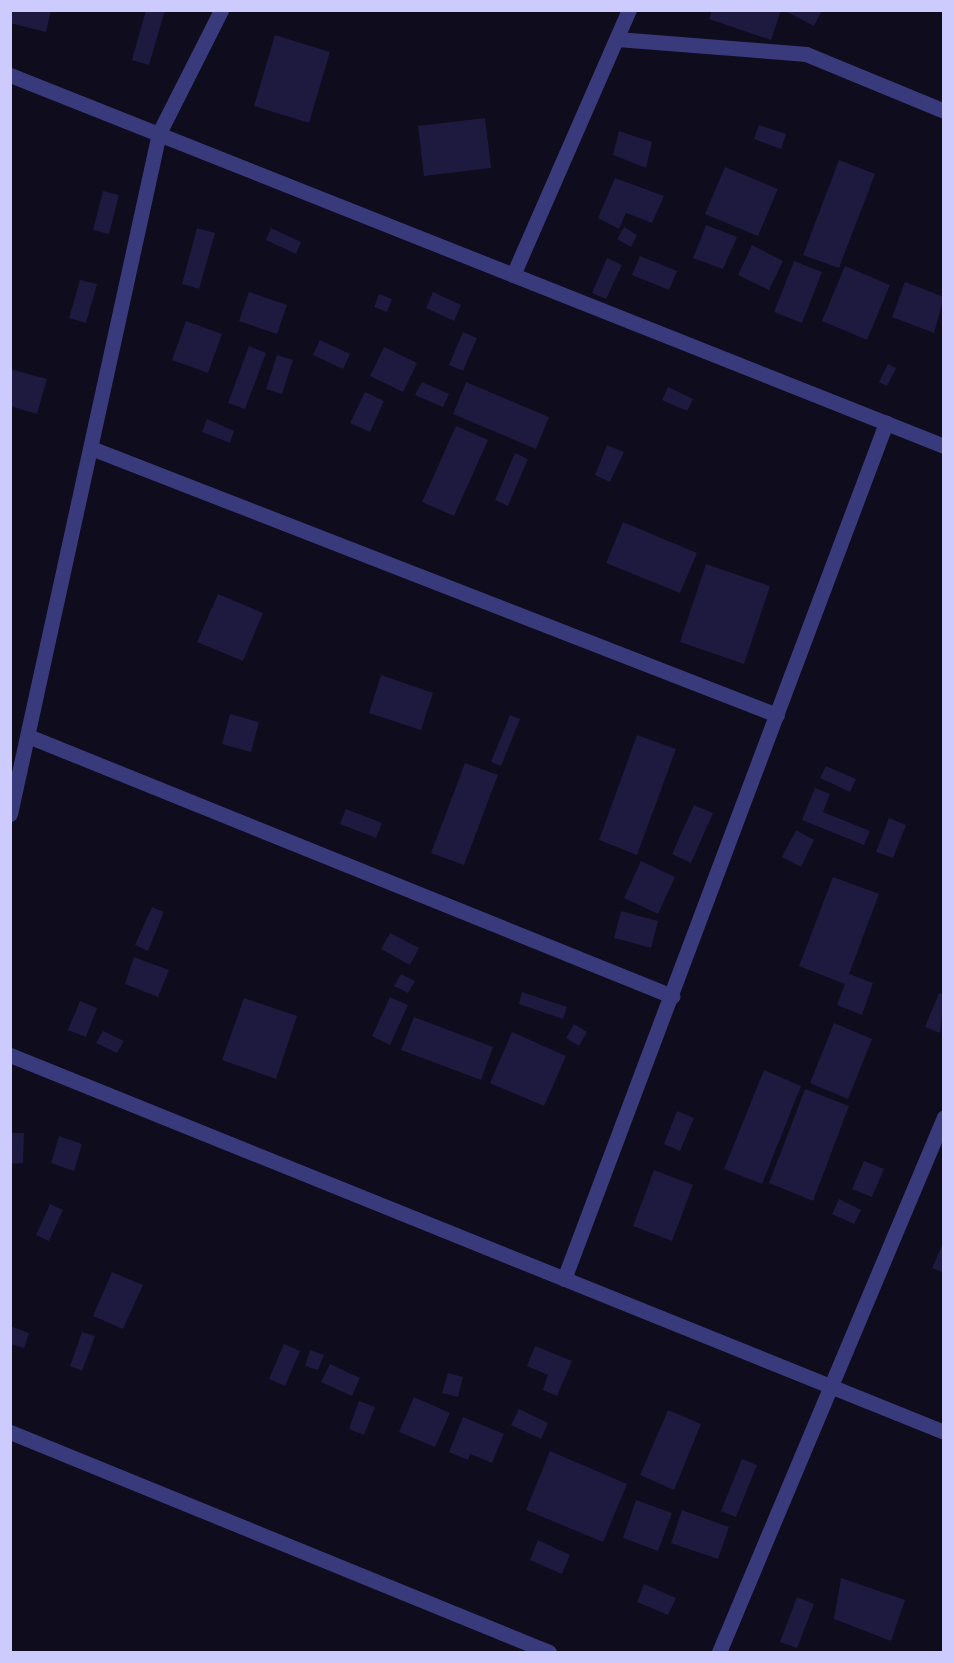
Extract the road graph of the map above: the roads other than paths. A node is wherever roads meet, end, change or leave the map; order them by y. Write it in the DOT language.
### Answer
graph roads {
  1 [pos="221,10"];
  2 [pos="629,10"];
  3 [pos="617,39"];
  4 [pos="10,75"];
  5 [pos="944,111"];
  6 [pos="159,133"];
  7 [pos="513,275"];
  8 [pos="886,423"];
  9 [pos="944,446"];
  10 [pos="90,448"];
  11 [pos="777,715"];
  12 [pos="27,736"];
  13 [pos="10,814"];
  14 [pos="672,996"];
  15 [pos="10,1055"];
  16 [pos="943,1122"];
  17 [pos="564,1279"];
  18 [pos="832,1387"];
  19 [pos="10,1432"];
  20 [pos="944,1432"];
  21 [pos="549,1653"];
  22 [pos="719,1653"];
  1 -- 6 [label="street"];
  2 -- 3 [label="street"];
  3 -- 5 [label="street"];
  3 -- 7 [label="street"];
  4 -- 6 [label="street"];
  6 -- 7 [label="street"];
  6 -- 10 [label="street"];
  7 -- 8 [label="street"];
  8 -- 9 [label="street"];
  8 -- 11 [label="street"];
  10 -- 11 [label="street"];
  10 -- 12 [label="street"];
  11 -- 14 [label="street"];
  12 -- 13 [label="street"];
  12 -- 14 [label="street"];
  14 -- 17 [label="street"];
  15 -- 17 [label="street"];
  16 -- 18 [label="street"];
  17 -- 18 [label="street"];
  18 -- 20 [label="street"];
  18 -- 22 [label="street"];
  19 -- 21 [label="street"];
}
